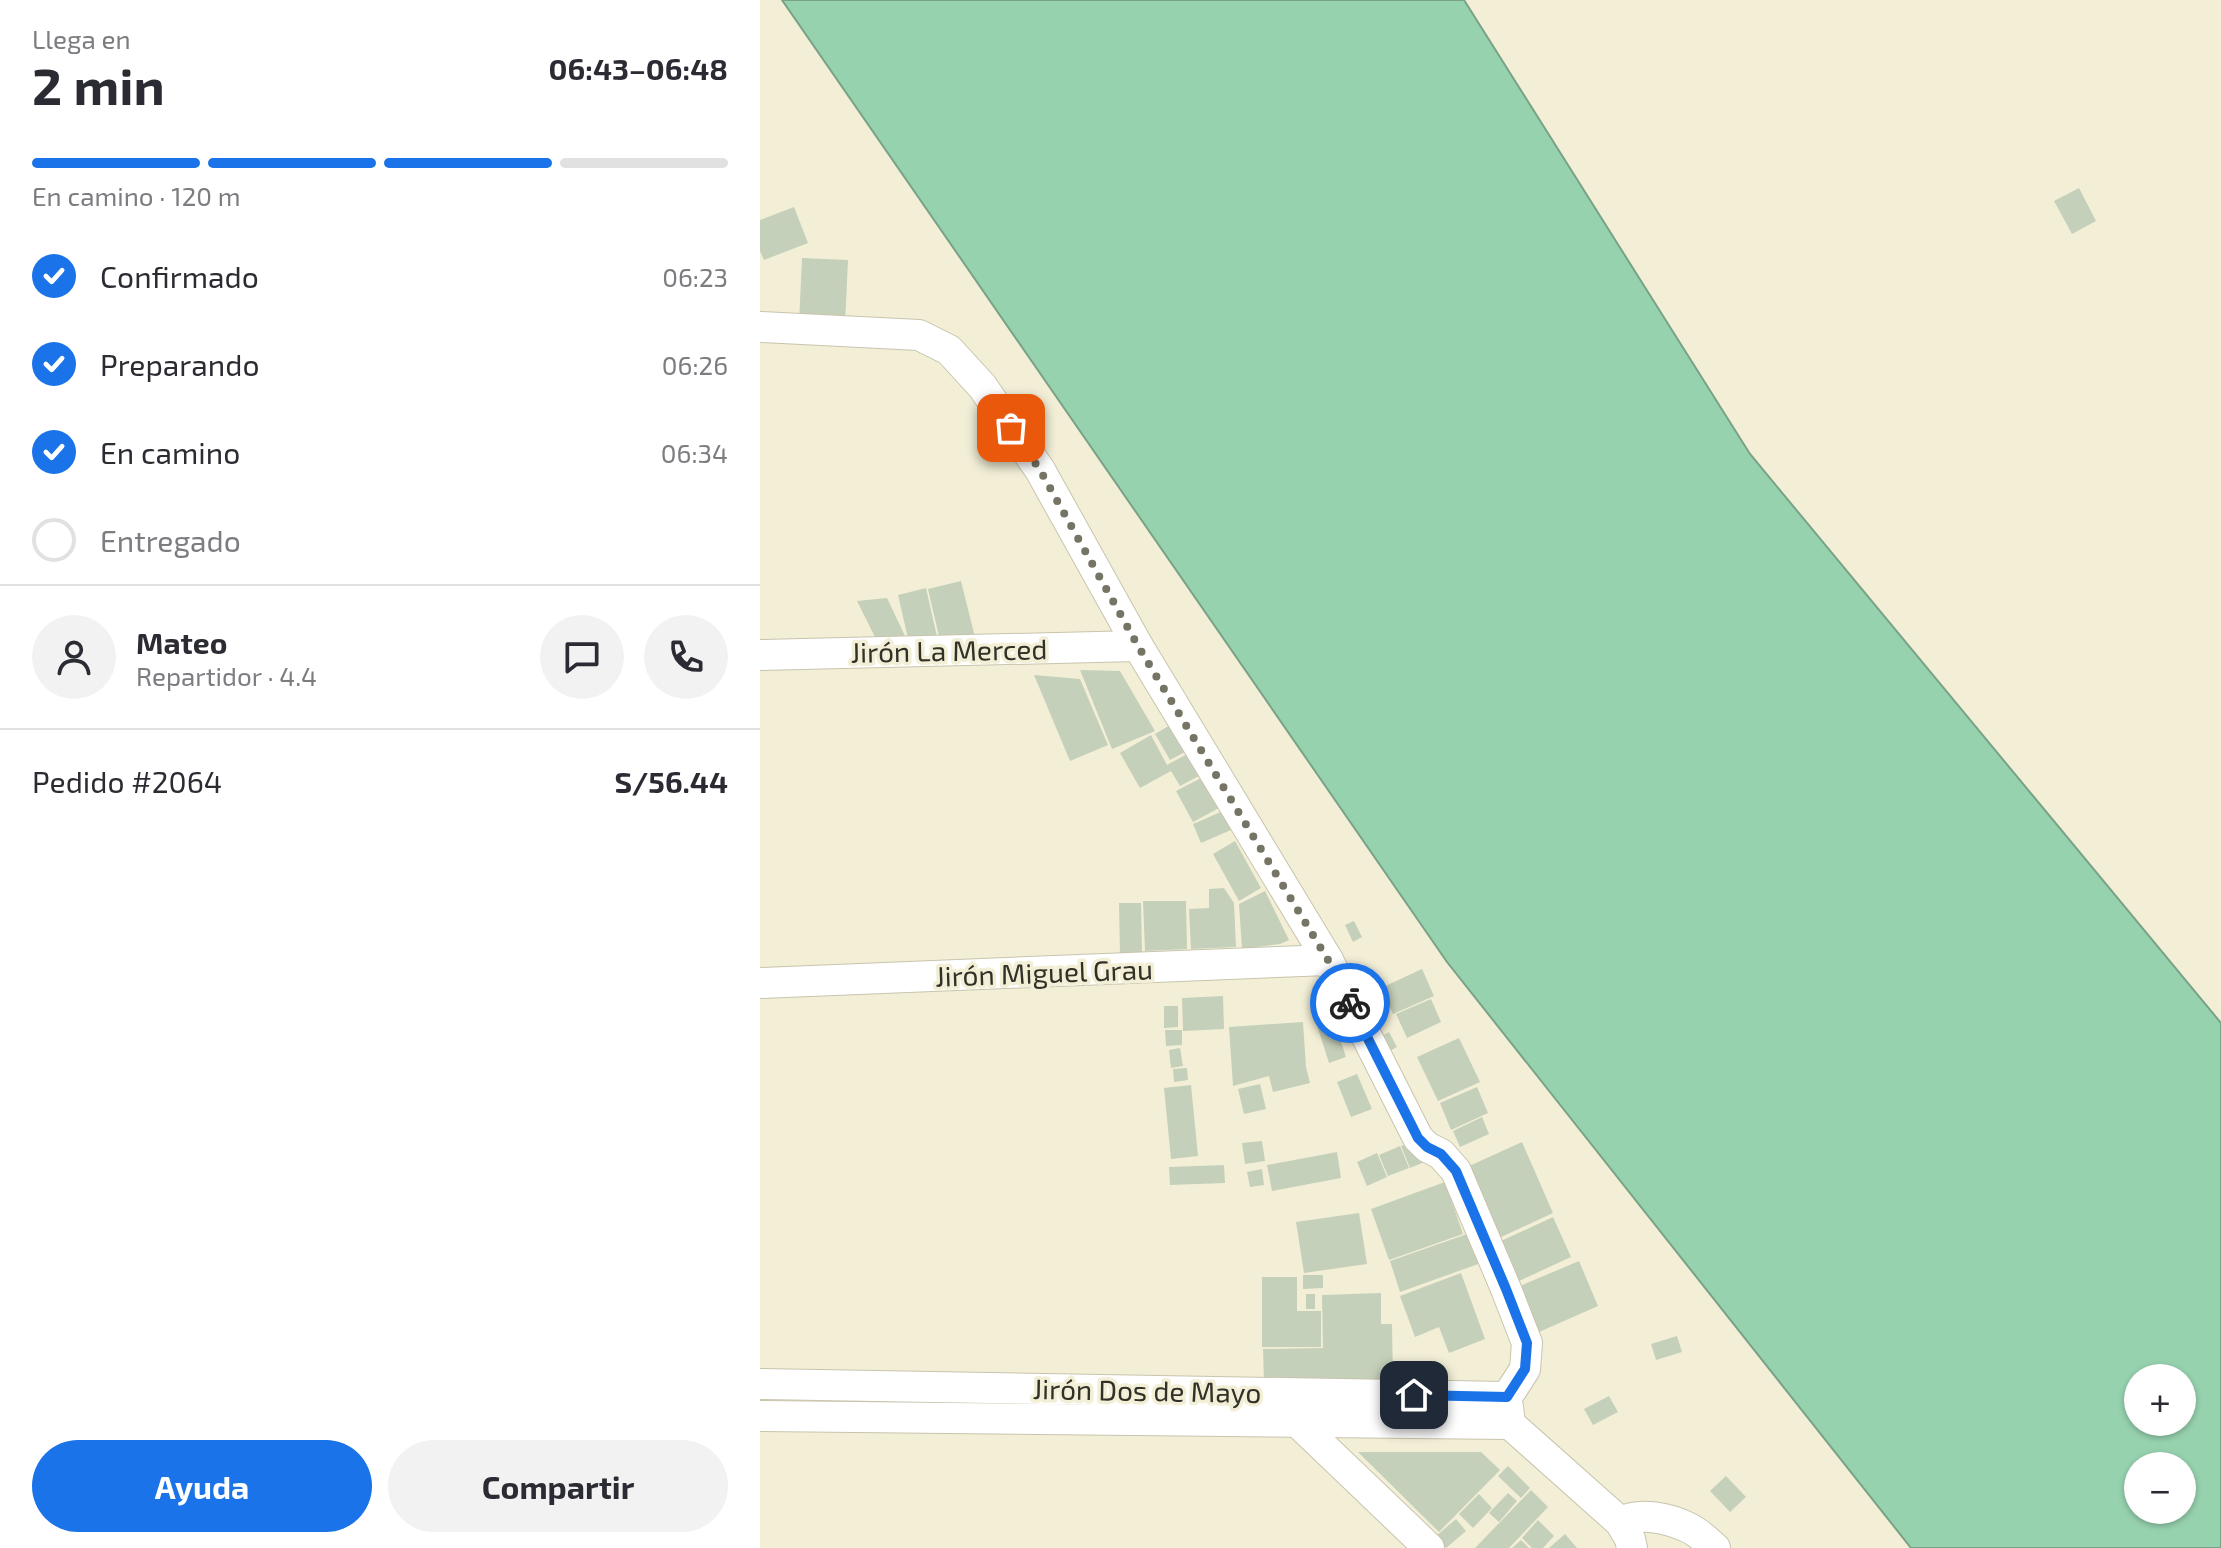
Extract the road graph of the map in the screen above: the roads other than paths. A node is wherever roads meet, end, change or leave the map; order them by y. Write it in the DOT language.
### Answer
graph roads {
  1 [pos="760,327"];
  2 [pos="1138,646"];
  3 [pos="760,655"];
  4 [pos="1328,960"];
  5 [pos="760,983"];
  6 [pos="760,1384"];
  7 [pos="1269,1393"];
  8 [pos="1509,1410"];
  9 [pos="760,1416"];
  10 [pos="1295,1421"];
  11 [pos="1626,1535"];
  12 [pos="1429,1548"];
  13 [pos="1715,1548"];
  1 -- 2 [label="street"];
  2 -- 3 [label="street, Jirón La Merced"];
  2 -- 4 [label="street"];
  4 -- 5 [label="street, Jirón Miguel Grau"];
  4 -- 8 [label="street"];
  6 -- 7 [label="street, Jirón Dos de Mayo"];
  7 -- 8 [label="street, Jirón Dos de Mayo"];
  7 -- 10 [label="street"];
  8 -- 10 [label="street, Jirón Dos de Mayo"];
  8 -- 11 [label="street"];
  9 -- 10 [label="street, Jirón Dos de Mayo"];
  10 -- 12 [label="street"];
  11 -- 13 [label="street"];
}
